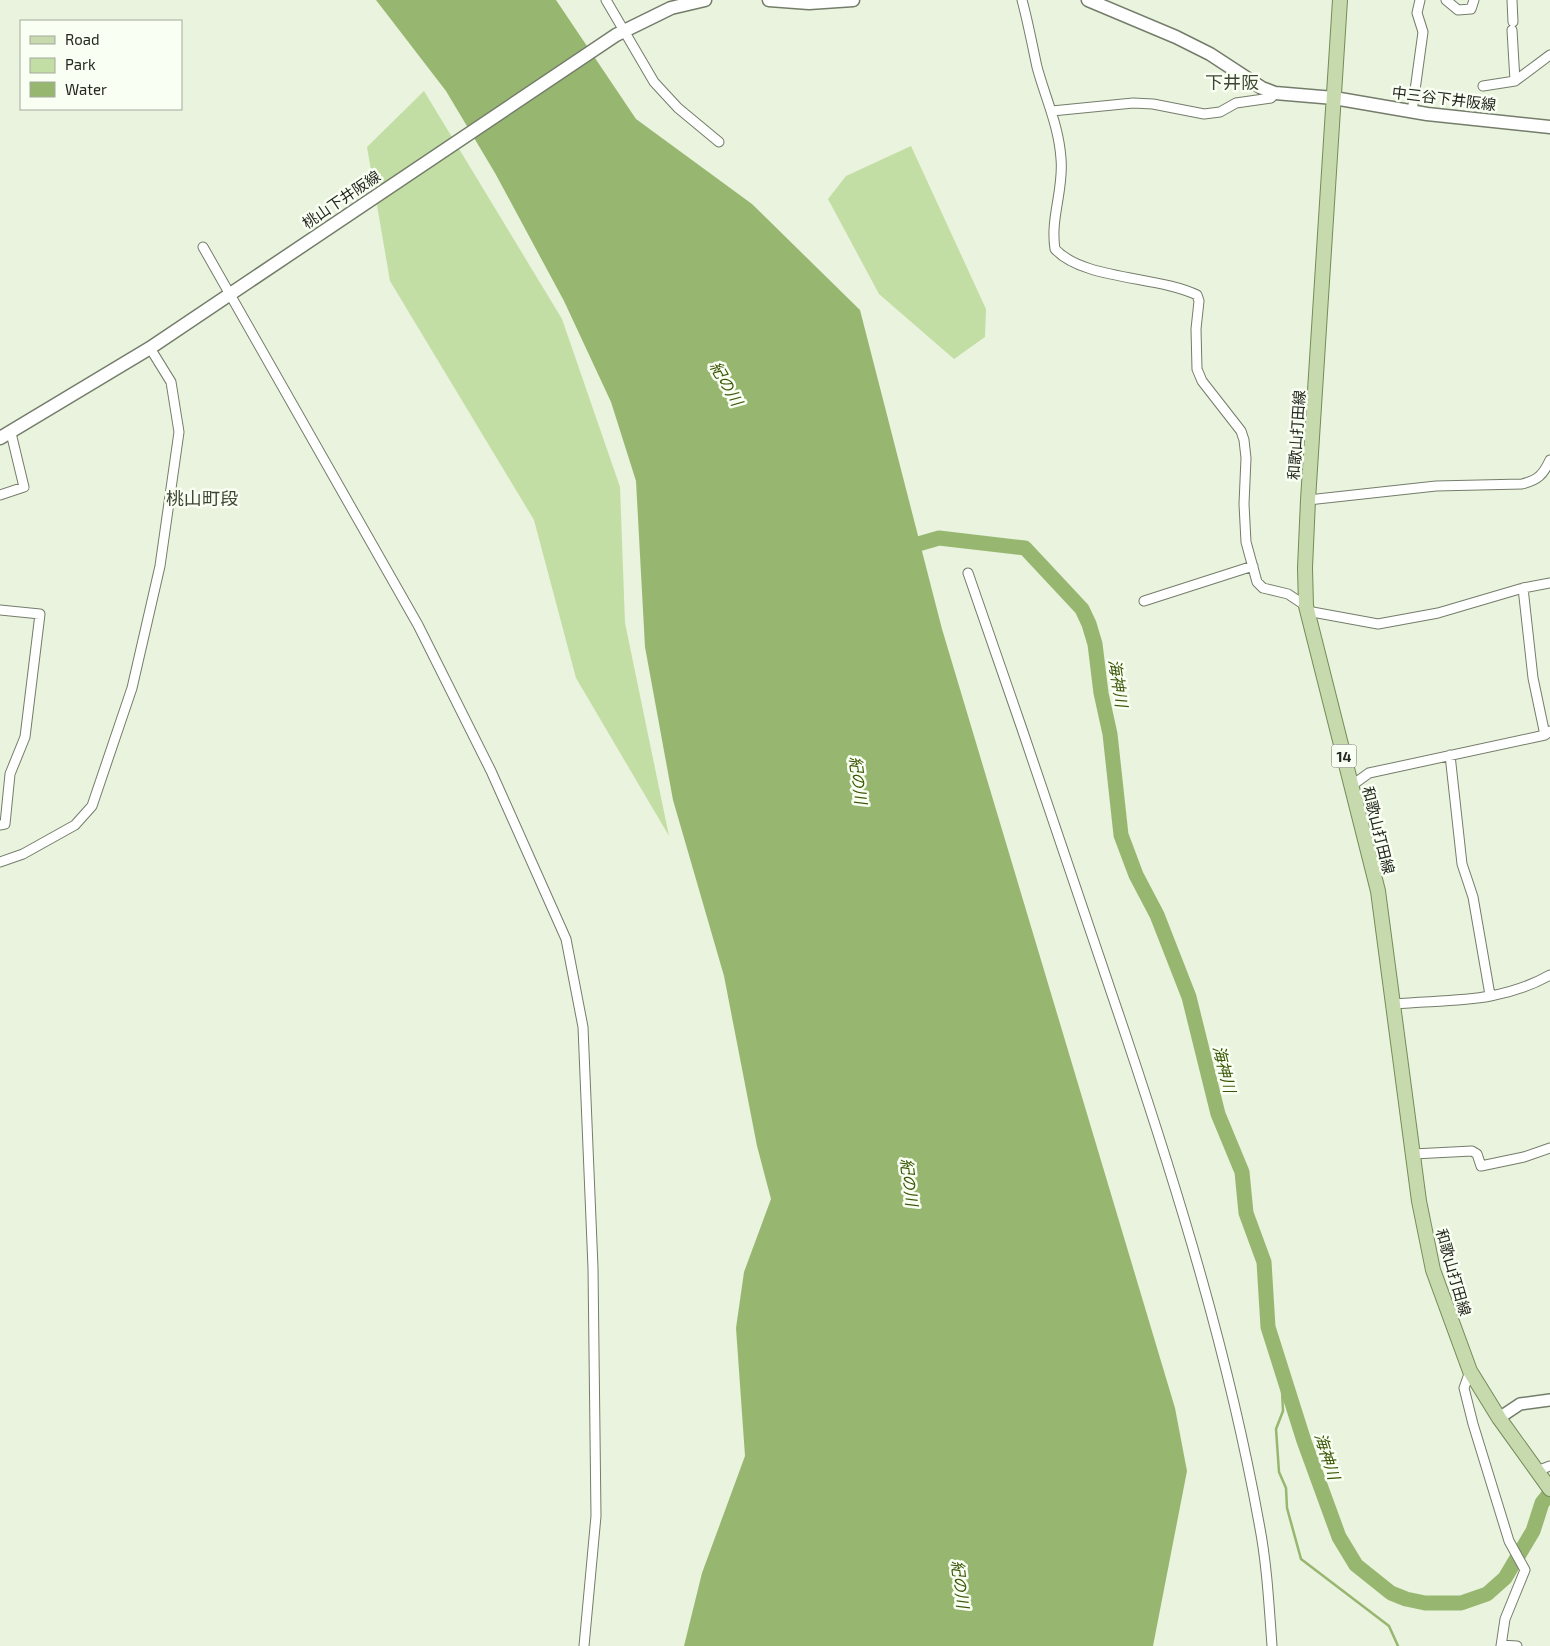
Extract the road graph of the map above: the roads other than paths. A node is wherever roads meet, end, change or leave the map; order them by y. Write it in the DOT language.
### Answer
graph roads {
  1 [pos="606,0"];
  2 [pos="705,0"];
  3 [pos="769,0"];
  4 [pos="853,0"];
  5 [pos="1022,0"];
  6 [pos="1088,0"];
  7 [pos="1340,0"];
  8 [pos="1420,0"];
  9 [pos="1446,0"];
  10 [pos="1474,0"];
  11 [pos="1512,0"];
  12 [pos="620,33"];
  13 [pos="1550,55"];
  14 [pos="1515,81"];
  15 [pos="1483,86"];
  16 [pos="1275,93"];
  17 [pos="1334,98"];
  18 [pos="1052,111"];
  19 [pos="1412,112"];
  20 [pos="1550,127"];
  21 [pos="720,142"];
  22 [pos="204,247"];
  23 [pos="232,292"];
  24 [pos="150,348"];
  25 [pos="6,435"];
  26 [pos="1550,460"];
  27 [pos="0,495"];
  28 [pos="1308,500"];
  29 [pos="1253,566"];
  30 [pos="968,573"];
  31 [pos="1550,583"];
  32 [pos="1523,588"];
  33 [pos="1144,601"];
  34 [pos="1307,608"];
  35 [pos="0,610"];
  36 [pos="1548,733"];
  37 [pos="1450,755"];
  38 [pos="1352,786"];
  39 [pos="0,825"];
  40 [pos="0,862"];
  41 [pos="1550,974"];
  42 [pos="1490,995"];
  43 [pos="1394,1004"];
  44 [pos="1550,1148"];
  45 [pos="1413,1154"];
  46 [pos="1470,1371"];
  47 [pos="1550,1400"];
  48 [pos="1500,1418"];
  49 [pos="1545,1476"];
  50 [pos="1501,1645"];
  51 [pos="584,1646"];
  52 [pos="1272,1646"];
  53 [pos="1517,1646"];
  1 -- 12 [label="street"];
  2 -- 12 [label="main road, 桃山下井阪線"];
  3 -- 4 [label="main road"];
  5 -- 18 [label="street"];
  6 -- 16 [label="main road"];
  7 -- 17 [label="main road, 和歌山打田線 / 14"];
  8 -- 19 [label="street"];
  9 -- 10 [label="street"];
  11 -- 14 [label="street"];
  12 -- 21 [label="street"];
  12 -- 23 [label="main road, 桃山下井阪線"];
  13 -- 14 [label="street"];
  14 -- 15 [label="street"];
  16 -- 17 [label="main road"];
  16 -- 18 [label="street"];
  17 -- 19 [label="main road, 中三谷下井阪線"];
  17 -- 28 [label="main road, 和歌山打田線 / 14"];
  18 -- 29 [label="street"];
  19 -- 20 [label="main road, 中三谷下井阪線"];
  22 -- 23 [label="street"];
  23 -- 24 [label="main road, 桃山下井阪線"];
  23 -- 51 [label="street"];
  24 -- 25 [label="main road, 桃山下井阪線"];
  24 -- 40 [label="street"];
  25 -- 27 [label="street"];
  26 -- 28 [label="street"];
  28 -- 34 [label="main road, 和歌山打田線 / 14"];
  29 -- 33 [label="street"];
  29 -- 34 [label="street"];
  30 -- 52 [label="street"];
  31 -- 32 [label="street"];
  32 -- 34 [label="street"];
  32 -- 36 [label="street"];
  34 -- 38 [label="main road, 和歌山打田線 / 14"];
  35 -- 39 [label="street"];
  36 -- 37 [label="street"];
  37 -- 38 [label="street"];
  37 -- 42 [label="street"];
  38 -- 43 [label="main road, 和歌山打田線 / 14"];
  41 -- 42 [label="street"];
  42 -- 43 [label="street"];
  43 -- 45 [label="main road, 和歌山打田線 / 14"];
  44 -- 45 [label="street"];
  45 -- 46 [label="main road, 和歌山打田線 / 14"];
  46 -- 48 [label="main road, 和歌山打田線 / 14"];
  46 -- 50 [label="street"];
  47 -- 48 [label="street"];
  48 -- 49 [label="main road, 和歌山打田線 / 14"];
  50 -- 53 [label="street"];
}
